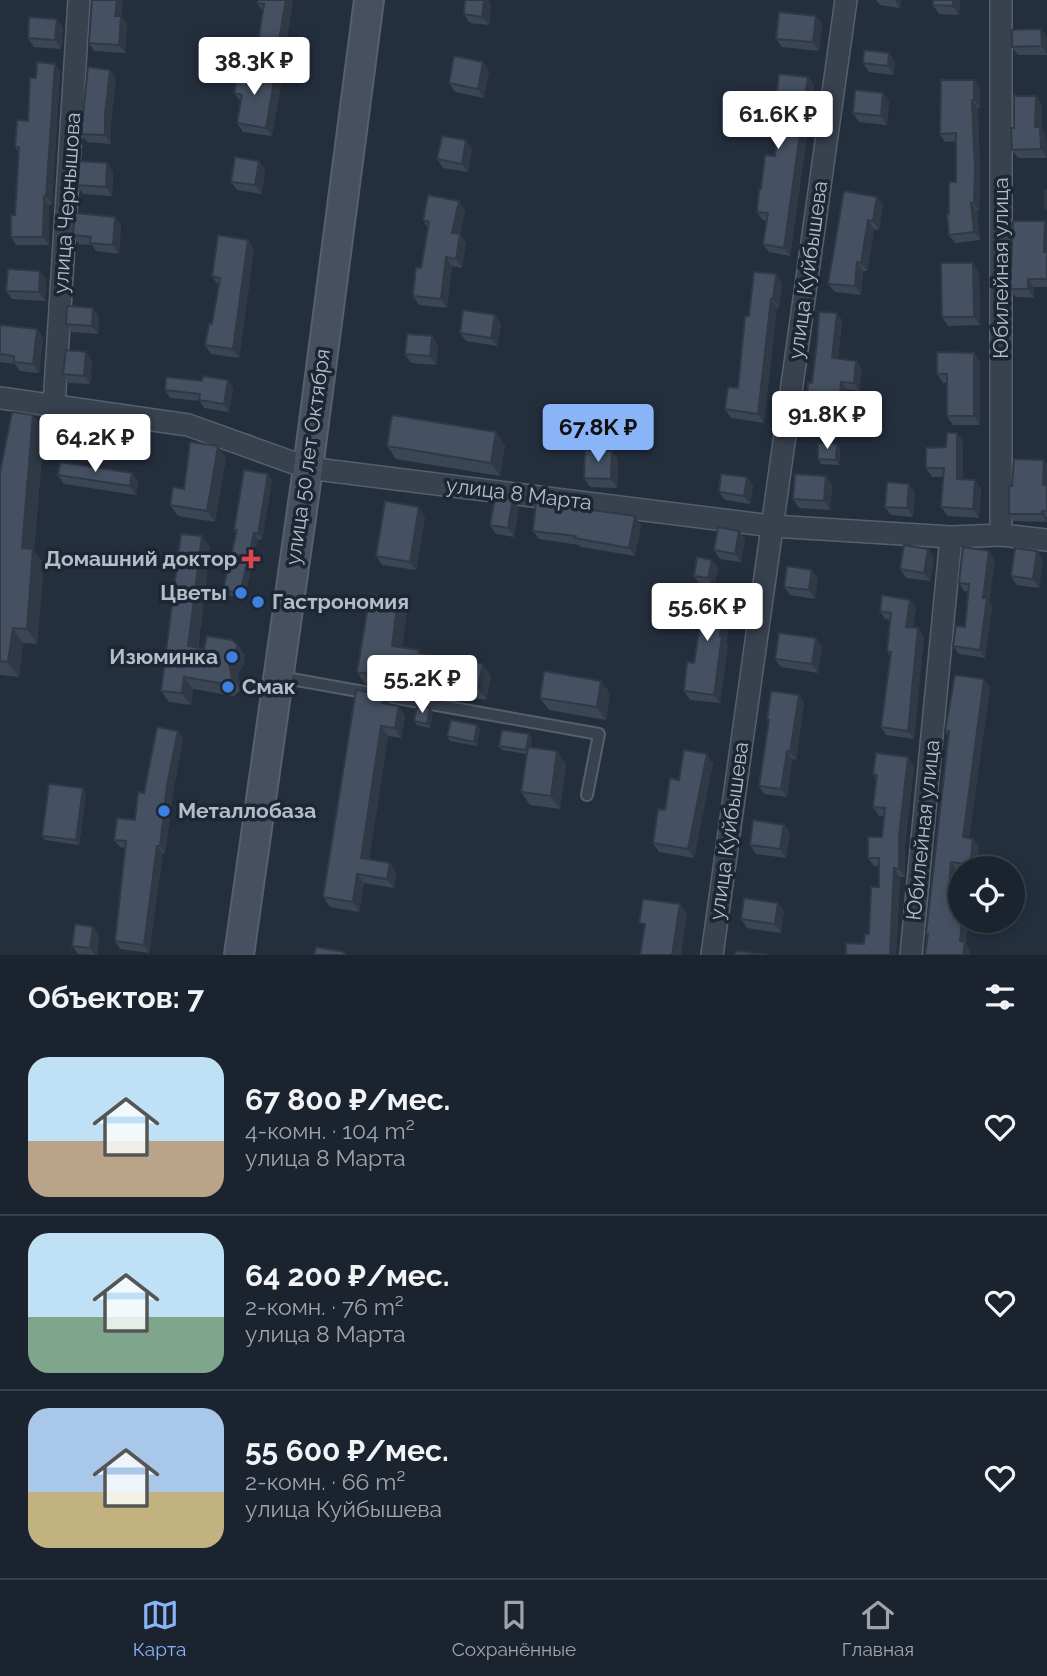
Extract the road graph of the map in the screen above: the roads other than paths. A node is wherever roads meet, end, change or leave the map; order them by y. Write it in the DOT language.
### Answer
graph roads {
  1 [pos="79,0"];
  2 [pos="369,0"];
  3 [pos="846,0"];
  4 [pos="1001,0"];
  5 [pos="7,399"];
  6 [pos="54,405"];
  7 [pos="10,425"];
  8 [pos="308,468"];
  9 [pos="772,526"];
  10 [pos="1001,535"];
  11 [pos="951,537"];
  12 [pos="1047,540"];
  13 [pos="277,677"];
  14 [pos="587,794"];
  15 [pos="239,955"];
  16 [pos="712,955"];
  17 [pos="911,955"];
  1 -- 6 [label="street, улица Чернышова"];
  2 -- 8 [label="main road, улица 50 лет Октября"];
  3 -- 9 [label="street, улица Куйбышева"];
  4 -- 10 [label="street, Юбилейная улица"];
  5 -- 6 [label="street, улица 8 Марта"];
  5 -- 7 [label="street"];
  6 -- 8 [label="street, улица 8 Марта"];
  8 -- 9 [label="street, улица 8 Марта"];
  8 -- 13 [label="main road, улица 50 лет Октября"];
  9 -- 11 [label="street, улица 8 Марта"];
  9 -- 16 [label="street, улица Куйбышева"];
  10 -- 11 [label="street, улица 8 Марта"];
  10 -- 12 [label="street, улица 8 Марта"];
  11 -- 17 [label="street, Юбилейная улица"];
  13 -- 14 [label="lane"];
  13 -- 15 [label="main road, улица 50 лет Октября"];
}
